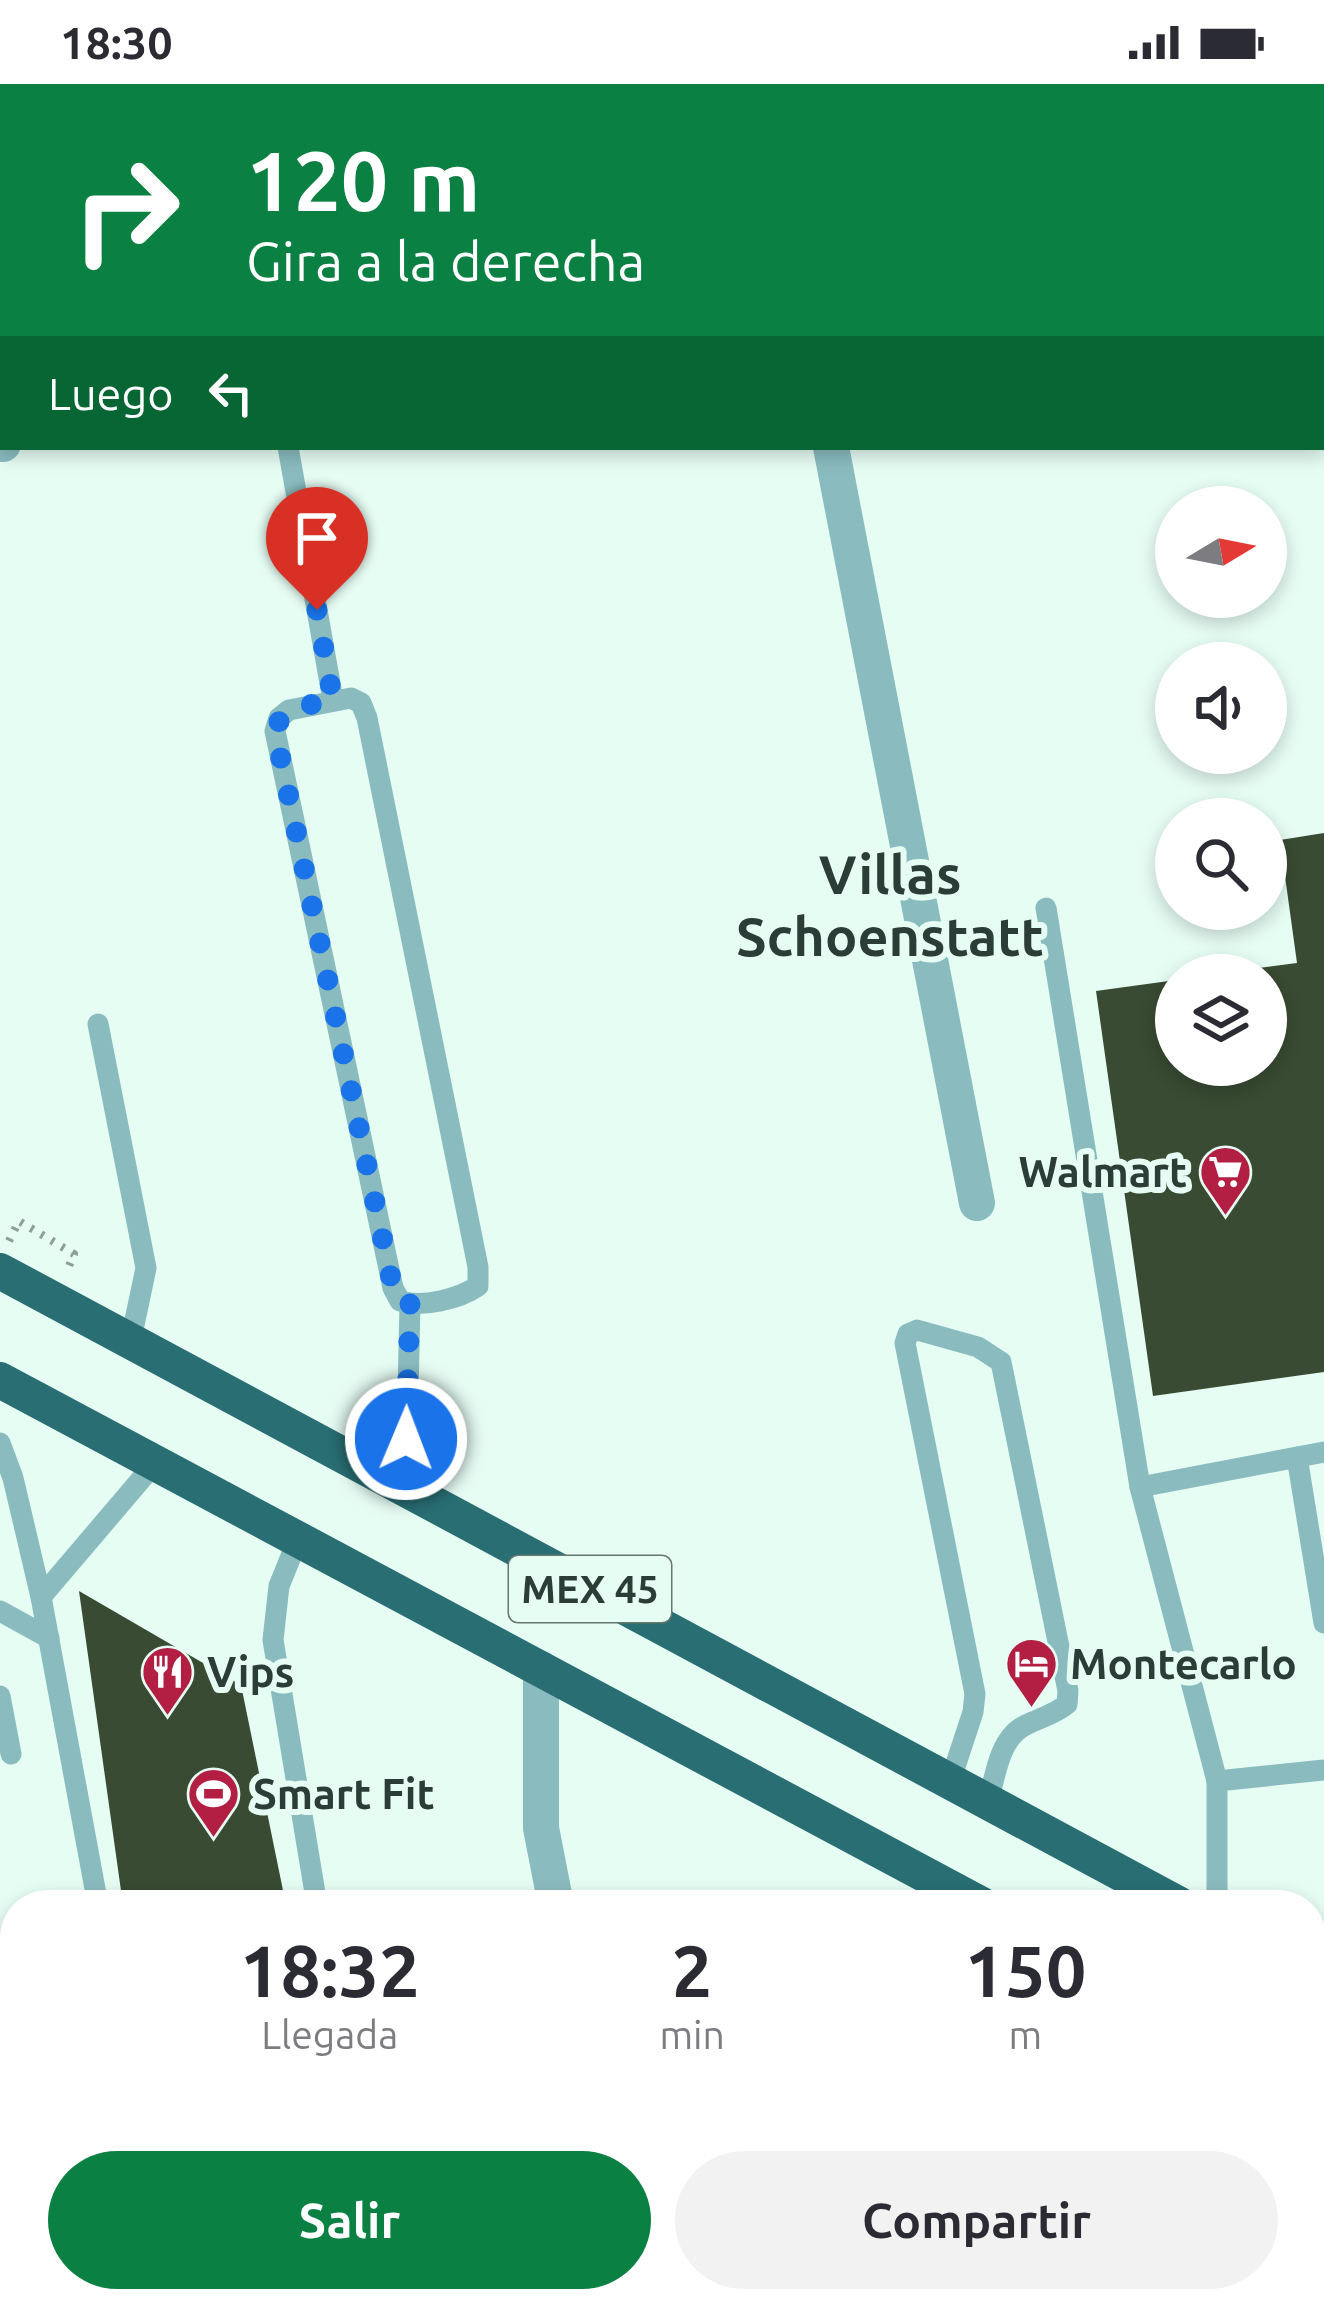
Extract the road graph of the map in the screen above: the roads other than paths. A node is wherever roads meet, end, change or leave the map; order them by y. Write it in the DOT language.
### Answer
graph roads {
  1 [pos="289,450"];
  2 [pos="832,450"];
  3 [pos="333,700"];
  4 [pos="1046,908"];
  5 [pos="98,1024"];
  6 [pos="977,1203"];
  7 [pos="0,1271"];
  8 [pos="410,1304"];
  9 [pos="130,1344"];
  10 [pos="0,1380"];
  11 [pos="0,1443"];
  12 [pos="1324,1452"];
  13 [pos="1297,1457"];
  14 [pos="155,1463"];
  15 [pos="1140,1486"];
  16 [pos="419,1497"];
  17 [pos="298,1539"];
  18 [pos="41,1597"];
  19 [pos="0,1611"];
  20 [pos="1324,1623"];
  21 [pos="49,1638"];
  22 [pos="541,1670"];
  23 [pos="0,1696"];
  24 [pos="10,1754"];
  25 [pos="1324,1770"];
  26 [pos="1217,1781"];
  27 [pos="950,1782"];
  28 [pos="988,1803"];
  29 [pos="95,1890"];
  30 [pos="315,1890"];
  31 [pos="553,1890"];
  32 [pos="954,1890"];
  33 [pos="1152,1890"];
  34 [pos="1216,1890"];
  1 -- 3 [label="lane"];
  2 -- 6 [label="street"];
  3 -- 8 [label="lane"];
  3 -- 8 [label="lane"];
  4 -- 15 [label="lane"];
  5 -- 9 [label="lane"];
  7 -- 9 [label="highway, MEX 45"];
  8 -- 16 [label="lane"];
  9 -- 16 [label="highway, MEX 45"];
  10 -- 14 [label="highway, MEX 45"];
  11 -- 18 [label="lane"];
  12 -- 13 [label="lane"];
  13 -- 15 [label="lane"];
  13 -- 20 [label="lane"];
  14 -- 17 [label="highway, MEX 45"];
  14 -- 18 [label="lane"];
  15 -- 26 [label="lane"];
  16 -- 27 [label="highway, MEX 45"];
  17 -- 22 [label="highway, MEX 45"];
  17 -- 30 [label="lane"];
  18 -- 21 [label="lane"];
  19 -- 21 [label="lane"];
  21 -- 29 [label="lane"];
  22 -- 31 [label="street"];
  22 -- 32 [label="highway, MEX 45"];
  23 -- 24 [label="lane"];
  25 -- 26 [label="lane"];
  26 -- 34 [label="lane"];
  27 -- 28 [label="highway, MEX 45"];
  27 -- 28 [label="lane"];
  28 -- 33 [label="highway, MEX 45"];
}
